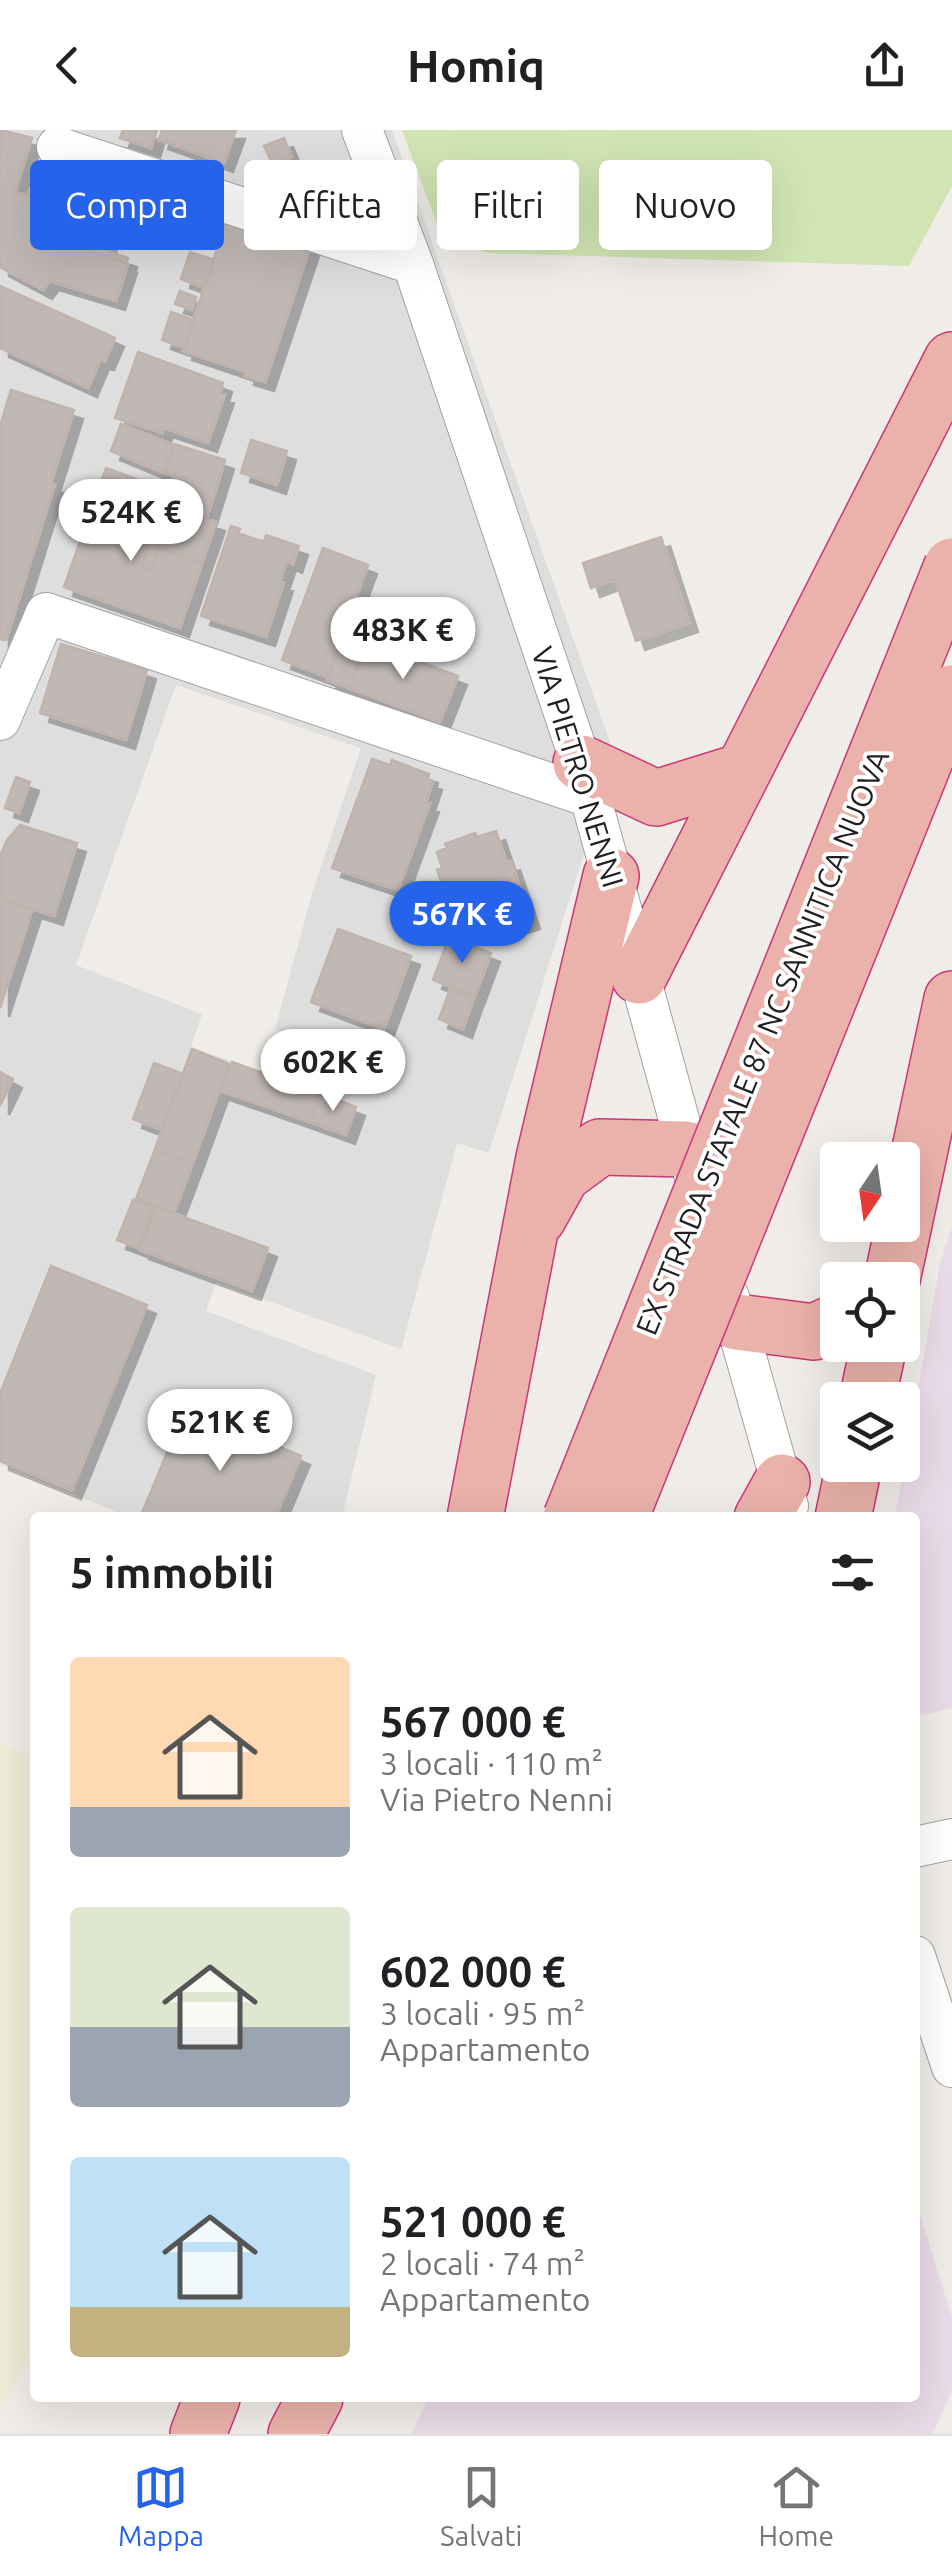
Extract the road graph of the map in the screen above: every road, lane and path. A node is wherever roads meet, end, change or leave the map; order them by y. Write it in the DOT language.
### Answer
graph roads {
  1 [pos="362,130"];
  2 [pos="56,147"];
  3 [pos="413,264"];
  4 [pos="952,360"];
  5 [pos="952,566"];
  6 [pos="952,693"];
  7 [pos="0,720"];
  8 [pos="743,770"];
  9 [pos="585,780"];
  10 [pos="611,876"];
  11 [pos="639,976"];
  12 [pos="952,999"];
  13 [pos="680,1126"];
  14 [pos="530,1234"];
  15 [pos="896,1262"];
  16 [pos="736,1322"];
  17 [pos="820,1329"];
  18 [pos="850,1482"];
  19 [pos="778,1505"];
  20 [pos="476,1512"];
  21 [pos="573,1512"];
  22 [pos="622,1512"];
  23 [pos="844,1512"];
  24 [pos="952,1839"];
  25 [pos="920,1846"];
  26 [pos="920,1971"];
  27 [pos="952,2068"];
  28 [pos="210,2402"];
  29 [pos="271,2402"];
  30 [pos="313,2402"];
  31 [pos="198,2434"];
  32 [pos="258,2434"];
  33 [pos="296,2434"];
  1 -- 3 [label="street, VIA PIETRO NENNI"];
  2 -- 3 [label="street"];
  3 -- 9 [label="street, VIA PIETRO NENNI"];
  4 -- 8 [label="highway"];
  5 -- 21 [label="highway, EX STRADA STATALE 87 NC SANNITICA NUOVA, bridge"];
  6 -- 22 [label="highway, EX STRADA STATALE 87 NC SANNITICA NUOVA, bridge"];
  7 -- 9 [label="street"];
  8 -- 9 [label="highway"];
  8 -- 11 [label="highway"];
  9 -- 10 [label="street, VIA PIETRO NENNI"];
  10 -- 11 [label="street, VIA PIETRO NENNI"];
  10 -- 14 [label="highway"];
  11 -- 13 [label="street, VIA PIETRO NENNI"];
  12 -- 15 [label="highway"];
  13 -- 14 [label="highway"];
  13 -- 16 [label="street, VIA PIETRO NENNI"];
  14 -- 20 [label="highway"];
  16 -- 17 [label="highway"];
  16 -- 19 [label="street, VIA PIETRO NENNI"];
  18 -- 23 [label="highway"];
  24 -- 25 [label="street"];
  26 -- 27 [label="street"];
  28 -- 31 [label="highway"];
  29 -- 32 [label="highway"];
  30 -- 33 [label="highway"];
}
